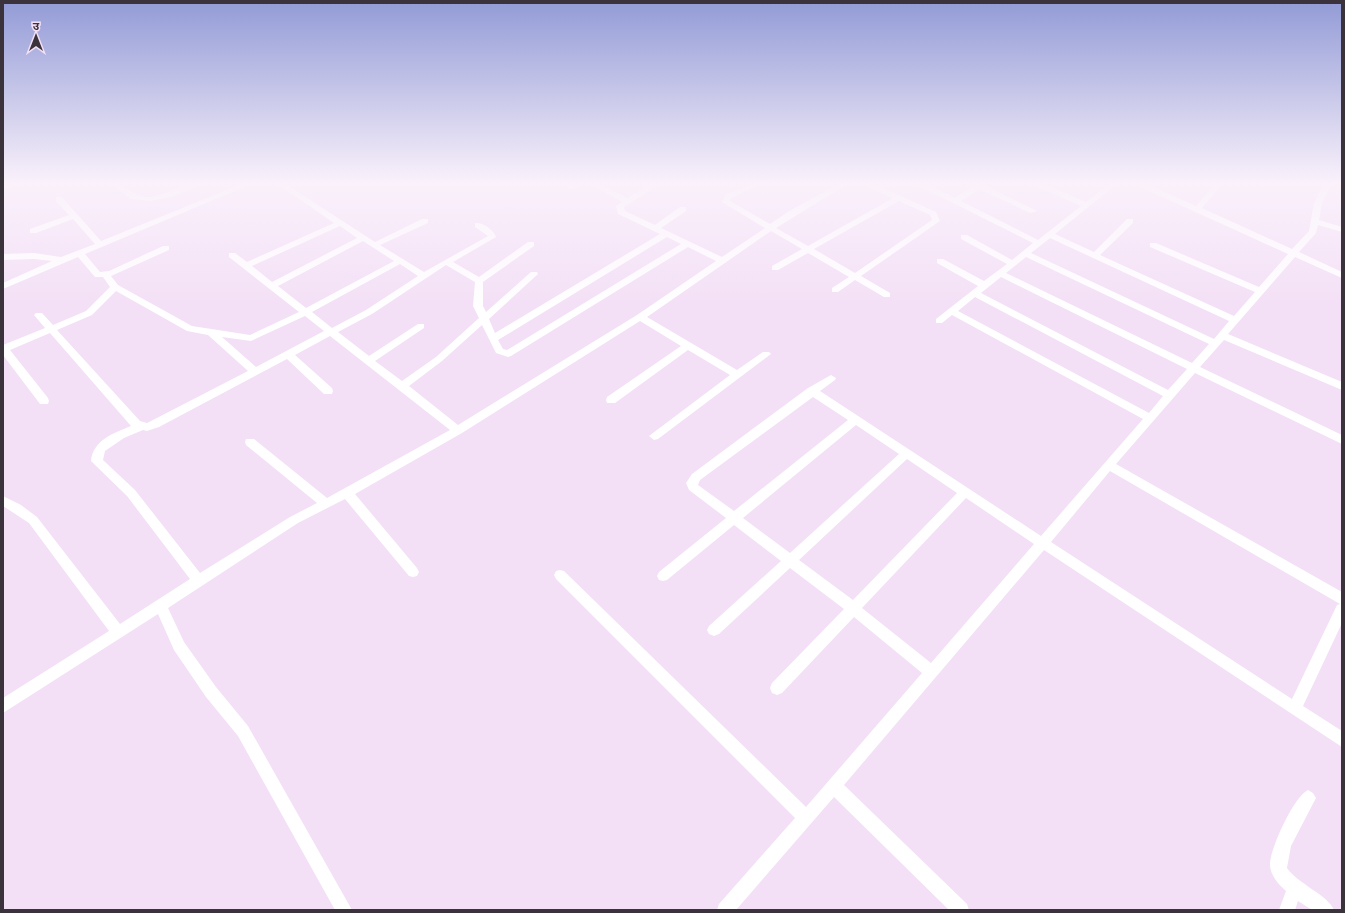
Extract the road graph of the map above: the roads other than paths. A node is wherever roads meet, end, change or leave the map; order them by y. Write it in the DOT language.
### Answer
graph roads {
  1 [pos="48,226"];
  2 [pos="83,226"];
  3 [pos="147,226"];
  4 [pos="334,226"];
  5 [pos="344,226"];
  6 [pos="415,226"];
  7 [pos="479,226"];
  8 [pos="650,226"];
  9 [pos="659,226"];
  10 [pos="767,226"];
  11 [pos="774,226"];
  12 [pos="850,226"];
  13 [pos="929,226"];
  14 [pos="1004,226"];
  15 [pos="1060,226"];
  16 [pos="1125,226"];
  17 [pos="1234,226"];
  18 [pos="1315,226"];
  19 [pos="1328,226"];
  20 [pos="655,228"];
  21 [pos="771,228"];
  22 [pos="1342,230"];
  23 [pos="33,231"];
  24 [pos="666,234"];
  25 [pos="1049,234"];
  26 [pos="964,237"];
  27 [pos="363,238"];
  28 [pos="1038,243"];
  29 [pos="531,244"];
  30 [pos="687,244"];
  31 [pos="100,245"];
  32 [pos="374,245"];
  33 [pos="1154,245"];
  34 [pos="166,248"];
  35 [pos="808,249"];
  36 [pos="80,253"];
  37 [pos="1025,253"];
  38 [pos="1294,253"];
  39 [pos="232,255"];
  40 [pos="1095,255"];
  41 [pos="3,256"];
  42 [pos="62,260"];
  43 [pos="400,261"];
  44 [pos="940,261"];
  45 [pos="447,262"];
  46 [pos="723,262"];
  47 [pos="1012,263"];
  48 [pos="246,266"];
  49 [pos="776,268"];
  50 [pos="1000,273"];
  51 [pos="534,274"];
  52 [pos="106,275"];
  53 [pos="1342,275"];
  54 [pos="424,276"];
  55 [pos="854,277"];
  56 [pos="479,281"];
  57 [pos="984,285"];
  58 [pos="3,286"];
  59 [pos="271,286"];
  60 [pos="115,287"];
  61 [pos="835,290"];
  62 [pos="1260,291"];
  63 [pos="975,293"];
  64 [pos="887,295"];
  65 [pos="306,312"];
  66 [pos="951,312"];
  67 [pos="39,315"];
  68 [pos="640,317"];
  69 [pos="484,319"];
  70 [pos="1235,320"];
  71 [pos="939,321"];
  72 [pos="421,326"];
  73 [pos="51,328"];
  74 [pos="211,332"];
  75 [pos="332,333"];
  76 [pos="494,338"];
  77 [pos="1218,339"];
  78 [pos="688,346"];
  79 [pos="3,348"];
  80 [pos="766,354"];
  81 [pos="289,355"];
  82 [pos="368,361"];
  83 [pos="1193,368"];
  84 [pos="256,372"];
  85 [pos="737,375"];
  86 [pos="831,378"];
  87 [pos="1342,386"];
  88 [pos="401,387"];
  89 [pos="328,391"];
  90 [pos="812,391"];
  91 [pos="1169,395"];
  92 [pos="611,400"];
  93 [pos="44,401"];
  94 [pos="1150,418"];
  95 [pos="855,420"];
  96 [pos="141,426"];
  97 [pos="458,430"];
  98 [pos="654,436"];
  99 [pos="1342,440"];
  100 [pos="250,442"];
  101 [pos="907,453"];
  102 [pos="1109,465"];
  103 [pos="965,492"];
  104 [pos="346,493"];
  105 [pos="3,501"];
  106 [pos="325,503"];
  107 [pos="735,518"];
  108 [pos="1042,542"];
  109 [pos="788,561"];
  110 [pos="413,572"];
  111 [pos="560,575"];
  112 [pos="663,576"];
  113 [pos="199,581"];
  114 [pos="1342,599"];
  115 [pos="160,605"];
  116 [pos="853,608"];
  117 [pos="1342,609"];
  118 [pos="714,630"];
  119 [pos="118,632"];
  120 [pos="932,672"];
  121 [pos="777,688"];
  122 [pos="3,706"];
  123 [pos="1295,708"];
  124 [pos="1342,740"];
  125 [pos="834,786"];
  126 [pos="1308,798"];
  127 [pos="806,818"];
  128 [pos="1296,887"];
  129 [pos="344,910"];
  130 [pos="725,910"];
  131 [pos="961,910"];
  132 [pos="1286,910"];
  133 [pos="1326,910"];
  1 -- 23 [label="street"];
  2 -- 31 [label="street"];
  3 -- 31 [label="street"];
  4 -- 48 [label="street"];
  5 -- 27 [label="street"];
  6 -- 32 [label="street"];
  7 -- 45 [label="street"];
  8 -- 20 [label="street"];
  9 -- 20 [label="street"];
  10 -- 21 [label="street"];
  11 -- 21 [label="street"];
  12 -- 35 [label="street"];
  13 -- 55 [label="street"];
  14 -- 28 [label="street"];
  15 -- 25 [label="street"];
  16 -- 40 [label="street"];
  17 -- 38 [label="street"];
  18 -- 38 [label="street"];
  19 -- 22 [label="street"];
  20 -- 24 [label="street"];
  21 -- 35 [label="street"];
  21 -- 46 [label="street"];
  24 -- 30 [label="street"];
  24 -- 76 [label="street"];
  25 -- 28 [label="street"];
  25 -- 40 [label="street"];
  26 -- 47 [label="street"];
  27 -- 32 [label="street"];
  27 -- 59 [label="street"];
  28 -- 37 [label="street"];
  29 -- 56 [label="street"];
  30 -- 46 [label="street"];
  30 -- 76 [label="street"];
  31 -- 36 [label="street"];
  32 -- 43 [label="street"];
  33 -- 62 [label="street"];
  34 -- 52 [label="street"];
  35 -- 49 [label="street"];
  35 -- 55 [label="street"];
  36 -- 42 [label="street"];
  36 -- 52 [label="street"];
  37 -- 47 [label="street"];
  37 -- 77 [label="street"];
  38 -- 53 [label="street"];
  38 -- 62 [label="street"];
  39 -- 48 [label="street"];
  40 -- 70 [label="street"];
  41 -- 42 [label="street"];
  42 -- 58 [label="street"];
  43 -- 54 [label="street"];
  43 -- 65 [label="street"];
  44 -- 57 [label="street"];
  45 -- 54 [label="street"];
  45 -- 56 [label="street"];
  46 -- 68 [label="street"];
  47 -- 50 [label="street"];
  48 -- 59 [label="street"];
  50 -- 57 [label="street"];
  50 -- 83 [label="street"];
  51 -- 69 [label="street"];
  52 -- 60 [label="street"];
  54 -- 75 [label="street"];
  55 -- 61 [label="street"];
  55 -- 64 [label="street"];
  56 -- 69 [label="street"];
  57 -- 63 [label="street"];
  59 -- 65 [label="street"];
  60 -- 73 [label="street"];
  60 -- 74 [label="street"];
  62 -- 70 [label="street"];
  63 -- 66 [label="street"];
  63 -- 91 [label="street"];
  65 -- 74 [label="street"];
  65 -- 75 [label="street"];
  66 -- 71 [label="street"];
  66 -- 94 [label="street"];
  67 -- 73 [label="street"];
  68 -- 78 [label="street"];
  68 -- 97 [label="street"];
  69 -- 76 [label="street"];
  69 -- 88 [label="street"];
  70 -- 77 [label="street"];
  72 -- 82 [label="street"];
  73 -- 79 [label="street"];
  73 -- 96 [label="street"];
  74 -- 84 [label="street"];
  75 -- 81 [label="street"];
  75 -- 82 [label="street"];
  77 -- 83 [label="street"];
  77 -- 87 [label="street"];
  78 -- 85 [label="street"];
  78 -- 92 [label="street"];
  79 -- 93 [label="street"];
  80 -- 85 [label="street"];
  81 -- 84 [label="street"];
  81 -- 89 [label="street"];
  82 -- 88 [label="street"];
  83 -- 91 [label="street"];
  83 -- 99 [label="street"];
  84 -- 96 [label="street"];
  85 -- 98 [label="street"];
  86 -- 90 [label="street"];
  88 -- 97 [label="street"];
  90 -- 95 [label="street"];
  90 -- 107 [label="street"];
  91 -- 94 [label="street"];
  94 -- 102 [label="street"];
  95 -- 101 [label="street"];
  95 -- 107 [label="street"];
  96 -- 113 [label="street"];
  97 -- 104 [label="street"];
  100 -- 106 [label="street"];
  101 -- 103 [label="street"];
  101 -- 109 [label="street"];
  102 -- 108 [label="street"];
  102 -- 114 [label="street"];
  103 -- 108 [label="street"];
  103 -- 116 [label="street"];
  104 -- 106 [label="street"];
  104 -- 110 [label="street"];
  105 -- 119 [label="street"];
  106 -- 113 [label="street"];
  107 -- 109 [label="street"];
  107 -- 112 [label="street"];
  108 -- 120 [label="street"];
  108 -- 123 [label="street"];
  109 -- 116 [label="street"];
  109 -- 118 [label="street"];
  111 -- 127 [label="street"];
  113 -- 115 [label="street"];
  115 -- 119 [label="street"];
  115 -- 129 [label="street"];
  116 -- 120 [label="street"];
  116 -- 121 [label="street"];
  117 -- 123 [label="street"];
  119 -- 122 [label="street"];
  120 -- 125 [label="street"];
  123 -- 124 [label="street"];
  125 -- 127 [label="street"];
  125 -- 131 [label="street"];
  126 -- 128 [label="street"];
  127 -- 130 [label="street"];
  128 -- 132 [label="street"];
  128 -- 133 [label="street"];
}
